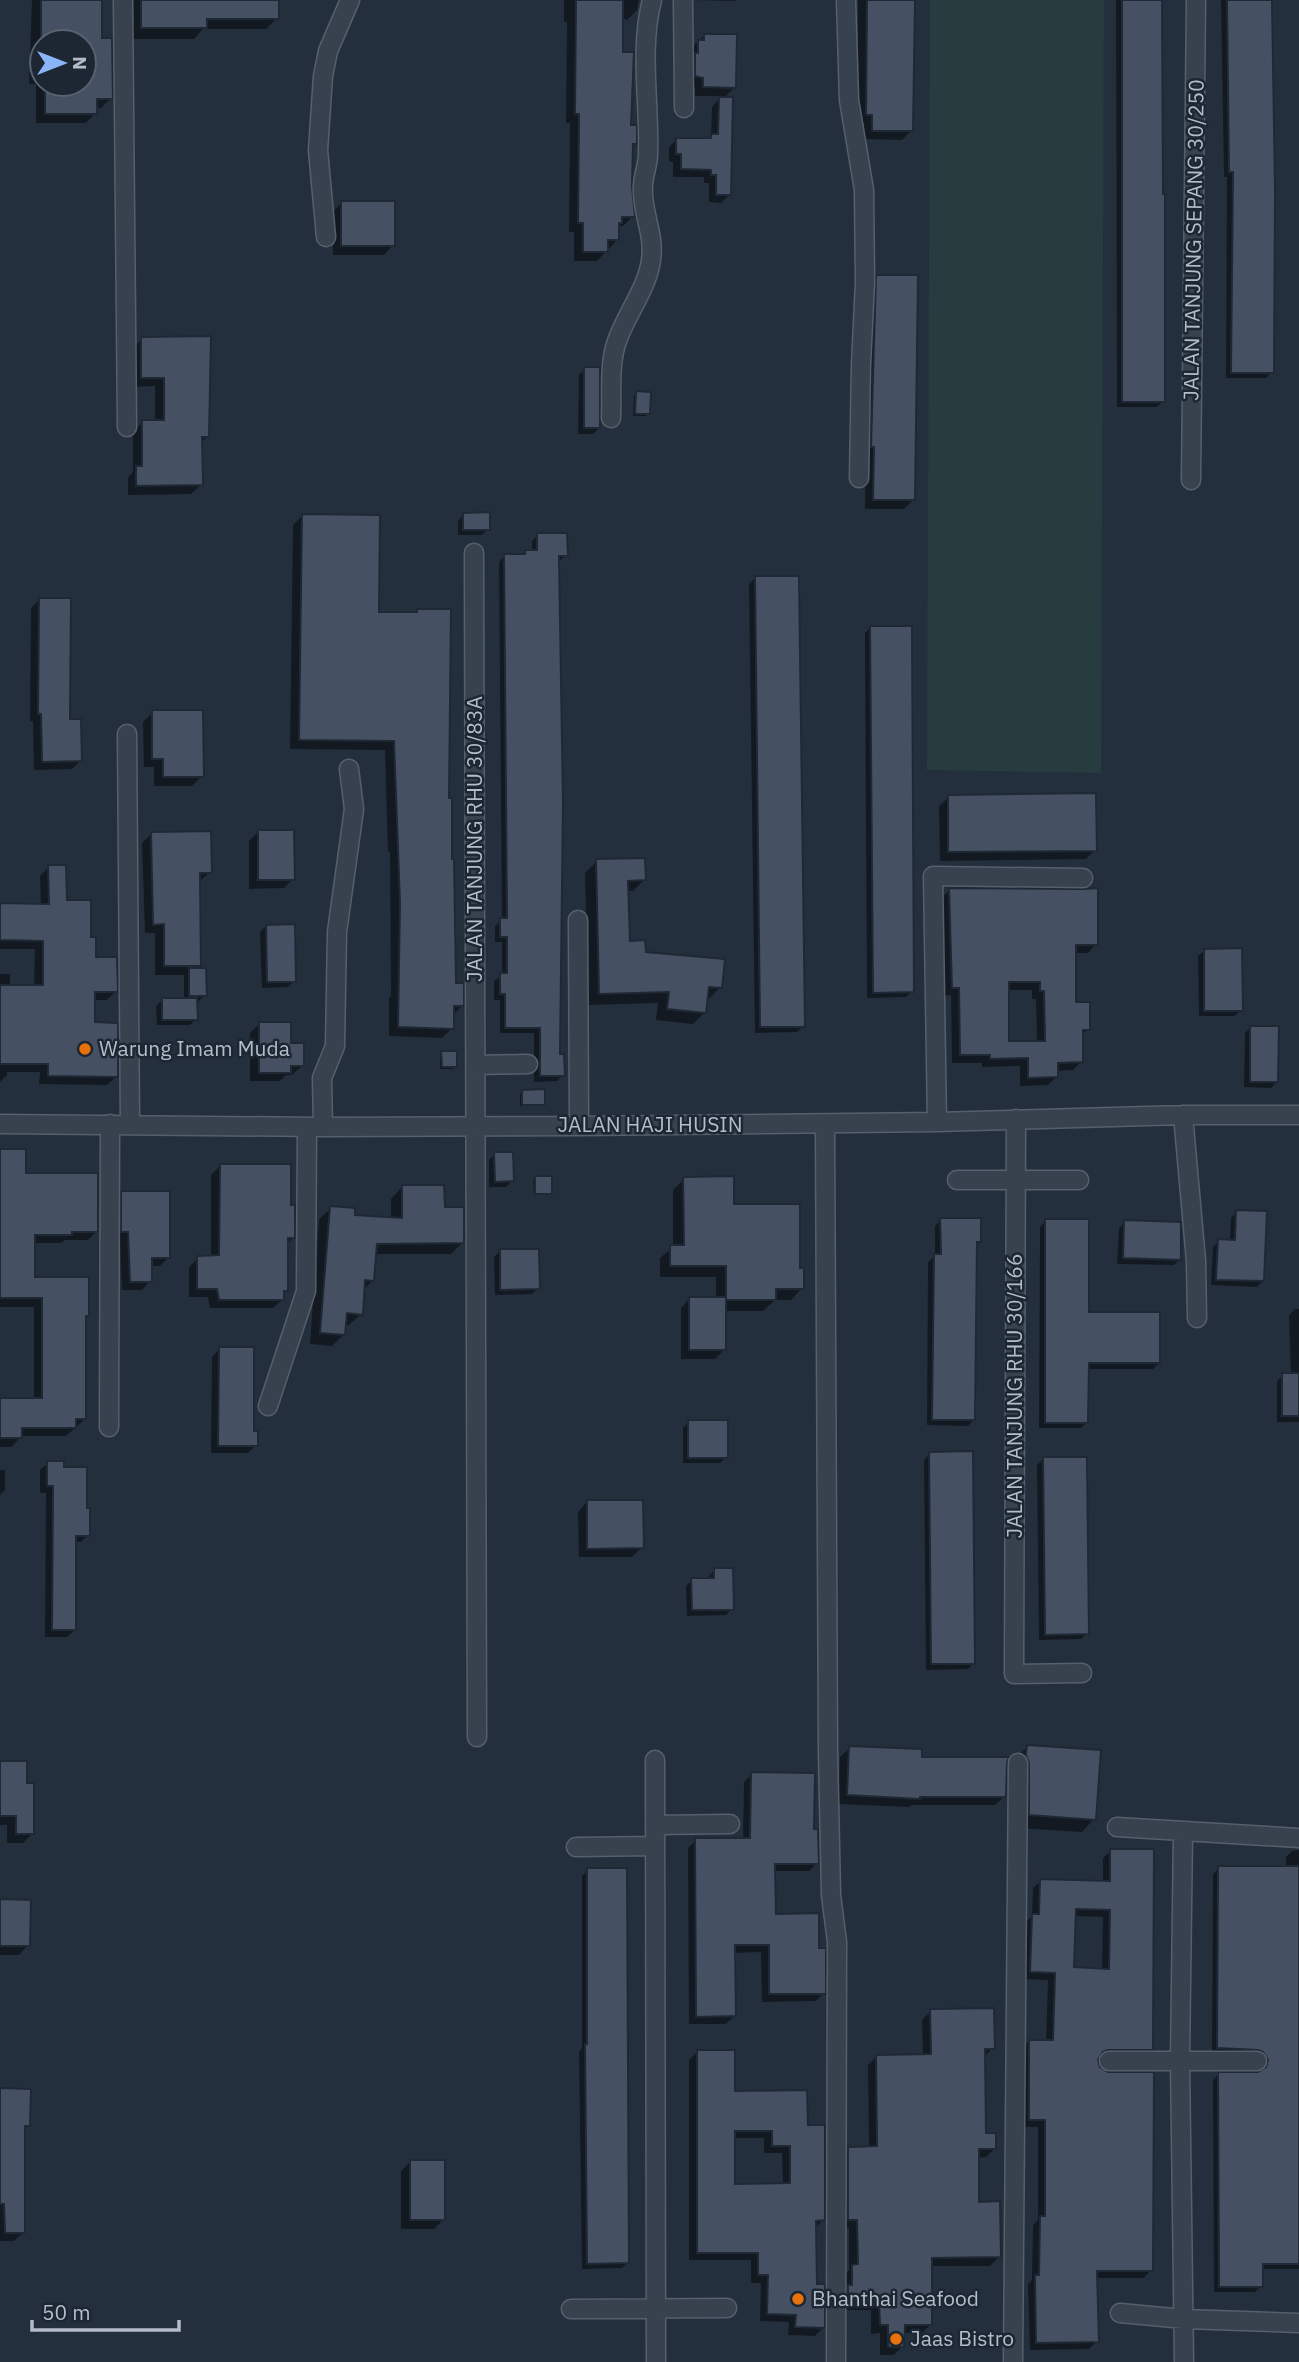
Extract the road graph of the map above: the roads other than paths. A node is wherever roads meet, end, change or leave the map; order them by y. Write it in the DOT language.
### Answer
graph roads {
  1 [pos="123,0"];
  2 [pos="350,0"];
  3 [pos="652,0"];
  4 [pos="683,0"];
  5 [pos="846,0"];
  6 [pos="1196,0"];
  7 [pos="684,108"];
  8 [pos="326,237"];
  9 [pos="611,418"];
  10 [pos="127,427"];
  11 [pos="859,478"];
  12 [pos="1191,480"];
  13 [pos="474,553"];
  14 [pos="127,734"];
  15 [pos="349,769"];
  16 [pos="1083,878"];
  17 [pos="578,920"];
  18 [pos="528,1064"];
  19 [pos="476,1065"];
  20 [pos="1183,1115"];
  21 [pos="1299,1115"];
  22 [pos="1016,1119"];
  23 [pos="937,1122"];
  24 [pos="0,1124"];
  25 [pos="110,1124"];
  26 [pos="130,1124"];
  27 [pos="825,1124"];
  28 [pos="476,1126"];
  29 [pos="579,1126"];
  30 [pos="315,1127"];
  31 [pos="957,1180"];
  32 [pos="1080,1180"];
  33 [pos="1016,1181"];
  34 [pos="1197,1318"];
  35 [pos="268,1406"];
  36 [pos="109,1427"];
  37 [pos="1082,1673"];
  38 [pos="477,1737"];
  39 [pos="655,1760"];
  40 [pos="1018,1762"];
  41 [pos="655,1825"];
  42 [pos="730,1825"];
  43 [pos="1117,1827"];
  44 [pos="1183,1831"];
  45 [pos="1299,1838"];
  46 [pos="654,1846"];
  47 [pos="576,1847"];
  48 [pos="1110,2061"];
  49 [pos="1180,2061"];
  50 [pos="1257,2061"];
  51 [pos="727,2308"];
  52 [pos="571,2309"];
  53 [pos="655,2309"];
  54 [pos="1120,2314"];
  55 [pos="1184,2319"];
  56 [pos="1299,2323"];
  57 [pos="656,2362"];
  58 [pos="836,2362"];
  59 [pos="1013,2362"];
  60 [pos="1184,2362"];
  1 -- 10 [label="street"];
  2 -- 8 [label="street"];
  3 -- 9 [label="street"];
  4 -- 7 [label="street"];
  5 -- 11 [label="street"];
  6 -- 12 [label="street, JALAN TANJUNG SEPANG 30/250"];
  13 -- 19 [label="street, JALAN TANJUNG RHU 30/83A"];
  14 -- 26 [label="street"];
  15 -- 30 [label="street"];
  16 -- 23 [label="street"];
  17 -- 29 [label="street"];
  18 -- 19 [label="street"];
  19 -- 28 [label="street, JALAN TANJUNG RHU 30/83A"];
  20 -- 21 [label="street, JALAN HAJI HUSIN"];
  20 -- 22 [label="street, JALAN HAJI HUSIN"];
  20 -- 34 [label="street"];
  22 -- 23 [label="street, JALAN HAJI HUSIN"];
  22 -- 33 [label="street, JALAN TANJUNG RHU 30/166"];
  23 -- 27 [label="street, JALAN HAJI HUSIN"];
  24 -- 25 [label="street, JALAN HAJI HUSIN"];
  25 -- 26 [label="street, JALAN HAJI HUSIN"];
  25 -- 36 [label="street"];
  26 -- 30 [label="street, JALAN HAJI HUSIN"];
  27 -- 29 [label="street, JALAN HAJI HUSIN"];
  27 -- 58 [label="street"];
  28 -- 29 [label="street, JALAN HAJI HUSIN"];
  28 -- 30 [label="street, JALAN HAJI HUSIN"];
  28 -- 38 [label="street, JALAN TANJUNG RHU 30/83A"];
  30 -- 35 [label="street"];
  31 -- 33 [label="street"];
  32 -- 33 [label="street"];
  33 -- 37 [label="street, JALAN TANJUNG RHU 30/166"];
  39 -- 41 [label="street"];
  40 -- 59 [label="street"];
  41 -- 42 [label="street"];
  41 -- 46 [label="street"];
  43 -- 44 [label="street"];
  44 -- 45 [label="street"];
  44 -- 49 [label="street"];
  46 -- 47 [label="street"];
  46 -- 53 [label="street"];
  48 -- 49 [label="street"];
  49 -- 50 [label="street"];
  49 -- 55 [label="street"];
  51 -- 53 [label="street"];
  52 -- 53 [label="street"];
  53 -- 57 [label="street"];
  54 -- 55 [label="street"];
  55 -- 56 [label="street"];
  55 -- 60 [label="street"];
}
